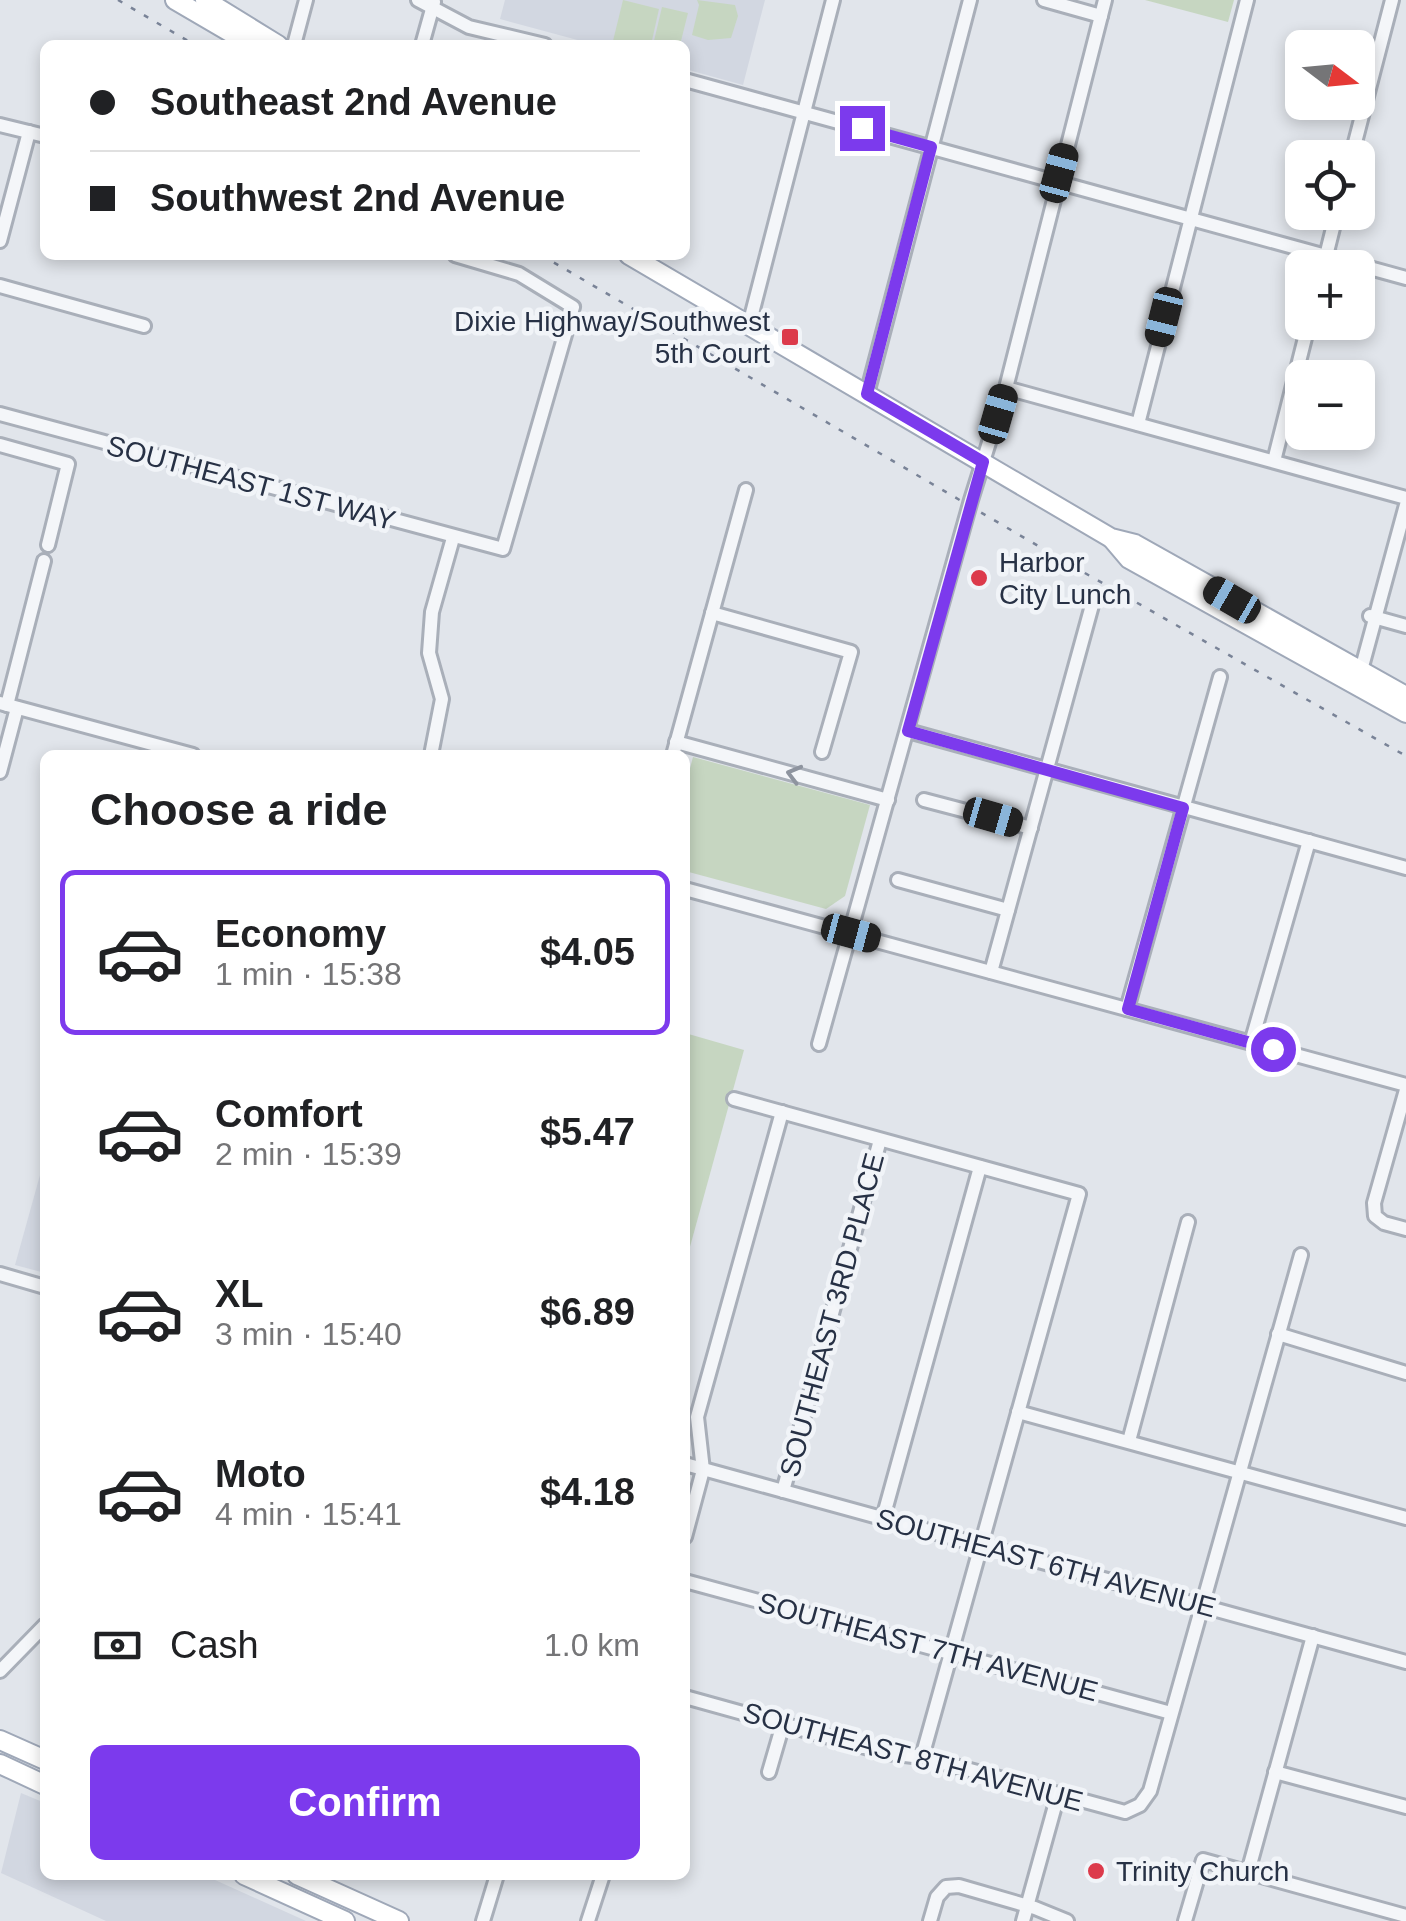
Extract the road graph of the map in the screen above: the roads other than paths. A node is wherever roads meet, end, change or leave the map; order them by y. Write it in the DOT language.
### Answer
graph roads {
  1 [pos="175,0"];
  2 [pos="205,0"];
  3 [pos="306,0"];
  4 [pos="418,0"];
  5 [pos="834,0"];
  6 [pos="970,0"];
  7 [pos="1044,0"];
  8 [pos="1105,0"];
  9 [pos="1247,0"];
  10 [pos="1392,0"];
  11 [pos="433,4"];
  12 [pos="1101,16"];
  13 [pos="243,40"];
  14 [pos="270,40"];
  15 [pos="295,40"];
  16 [pos="423,40"];
  17 [pos="524,40"];
  18 [pos="690,81"];
  19 [pos="804,112"];
  20 [pos="0,124"];
  21 [pos="29,132"];
  22 [pos="40,135"];
  23 [pos="1357,140"];
  24 [pos="931,147"];
  25 [pos="1056,182"];
  26 [pos="1190,218"];
  27 [pos="0,241"];
  28 [pos="1287,250"];
  29 [pos="472,260"];
  30 [pos="638,260"];
  31 [pos="1375,272"];
  32 [pos="1406,278"];
  33 [pos="0,286"];
  34 [pos="748,325"];
  35 [pos="144,326"];
  36 [pos="1304,340"];
  37 [pos="1006,388"];
  38 [pos="867,394"];
  39 [pos="0,414"];
  40 [pos="1138,424"];
  41 [pos="0,445"];
  42 [pos="1274,461"];
  43 [pos="983,462"];
  44 [pos="746,490"];
  45 [pos="1406,501"];
  46 [pos="453,538"];
  47 [pos="48,545"];
  48 [pos="44,561"];
  49 [pos="1094,598"];
  50 [pos="712,614"];
  51 [pos="1372,616"];
  52 [pos="1406,626"];
  53 [pos="1220,677"];
  54 [pos="1358,679"];
  55 [pos="1406,696"];
  56 [pos="8,705"];
  57 [pos="1406,713"];
  58 [pos="908,731"];
  59 [pos="674,748"];
  60 [pos="174,750"];
  61 [pos="432,750"];
  62 [pos="690,752"];
  63 [pos="822,752"];
  64 [pos="1047,770"];
  65 [pos="0,772"];
  66 [pos="888,800"];
  67 [pos="924,800"];
  68 [pos="1183,808"];
  69 [pos="1031,828"];
  70 [pos="1309,841"];
  71 [pos="1406,868"];
  72 [pos="898,880"];
  73 [pos="690,889"];
  74 [pos="1008,910"];
  75 [pos="851,933"];
  76 [pos="991,972"];
  77 [pos="1128,1009"];
  78 [pos="1251,1043"];
  79 [pos="820,1044"];
  80 [pos="1406,1087"];
  81 [pos="734,1099"];
  82 [pos="782,1112"];
  83 [pos="880,1140"];
  84 [pos="980,1167"];
  85 [pos="1188,1222"];
  86 [pos="1406,1230"];
  87 [pos="1301,1255"];
  88 [pos="0,1274"];
  89 [pos="40,1285"];
  90 [pos="1278,1334"];
  91 [pos="1406,1373"];
  92 [pos="1018,1412"];
  93 [pos="1129,1442"];
  94 [pos="690,1466"];
  95 [pos="703,1470"];
  96 [pos="1239,1472"];
  97 [pos="783,1491"];
  98 [pos="690,1518"];
  99 [pos="882,1518"];
  100 [pos="1406,1518"];
  101 [pos="980,1545"];
  102 [pos="690,1582"];
  103 [pos="1202,1606"];
  104 [pos="40,1630"];
  105 [pos="1313,1636"];
  106 [pos="951,1652"];
  107 [pos="1406,1662"];
  108 [pos="0,1671"];
  109 [pos="690,1698"];
  110 [pos="1171,1713"];
  111 [pos="783,1724"];
  112 [pos="0,1740"];
  113 [pos="922,1757"];
  114 [pos="40,1758"];
  115 [pos="0,1764"];
  116 [pos="770,1772"];
  117 [pos="1275,1772"];
  118 [pos="40,1783"];
  119 [pos="1058,1794"];
  120 [pos="1406,1807"];
  121 [pos="1248,1872"];
  122 [pos="255,1880"];
  123 [pos="308,1880"];
  124 [pos="495,1880"];
  125 [pos="601,1880"];
  126 [pos="337,1893"];
  127 [pos="294,1898"];
  128 [pos="1027,1905"];
  129 [pos="1406,1916"];
  130 [pos="345,1921"];
  131 [pos="399,1921"];
  132 [pos="482,1921"];
  133 [pos="588,1921"];
  134 [pos="930,1921"];
  135 [pos="1023,1921"];
  136 [pos="1067,1921"];
  137 [pos="1185,1921"];
  1 -- 13 [label="main road"];
  2 -- 14 [label="main road"];
  3 -- 15 [label="street"];
  4 -- 11 [label="street"];
  5 -- 19 [label="street"];
  6 -- 24 [label="street"];
  7 -- 12 [label="street"];
  8 -- 12 [label="street"];
  9 -- 26 [label="street"];
  10 -- 23 [label="street"];
  11 -- 16 [label="street"];
  11 -- 17 [label="street"];
  12 -- 25 [label="street"];
  18 -- 19 [label="street"];
  19 -- 24 [label="street"];
  19 -- 34 [label="street"];
  20 -- 21 [label="street"];
  21 -- 22 [label="street"];
  21 -- 27 [label="street"];
  24 -- 25 [label="street"];
  24 -- 38 [label="street"];
  25 -- 26 [label="street"];
  25 -- 37 [label="street"];
  26 -- 28 [label="street"];
  26 -- 40 [label="street"];
  29 -- 46 [label="street, SOUTHEAST 1ST WAY"];
  30 -- 34 [label="main road"];
  31 -- 32 [label="street"];
  33 -- 35 [label="street"];
  34 -- 38 [label="main road"];
  36 -- 42 [label="street"];
  37 -- 40 [label="street"];
  37 -- 43 [label="street"];
  38 -- 43 [label="main road"];
  39 -- 46 [label="street, SOUTHEAST 1ST WAY"];
  40 -- 42 [label="street"];
  41 -- 47 [label="street"];
  42 -- 45 [label="street"];
  43 -- 54 [label="main road"];
  43 -- 58 [label="street"];
  44 -- 50 [label="street"];
  45 -- 51 [label="street"];
  46 -- 61 [label="street"];
  48 -- 56 [label="street"];
  49 -- 64 [label="street"];
  50 -- 59 [label="street"];
  50 -- 63 [label="street"];
  51 -- 52 [label="street"];
  51 -- 54 [label="street"];
  53 -- 68 [label="street"];
  54 -- 55 [label="main road"];
  54 -- 57 [label="main road"];
  56 -- 60 [label="street"];
  56 -- 65 [label="street"];
  58 -- 64 [label="street"];
  58 -- 66 [label="street"];
  66 -- 62 [label="street, one-way"];
  64 -- 68 [label="street"];
  64 -- 69 [label="street"];
  66 -- 75 [label="street"];
  67 -- 69 [label="street"];
  68 -- 70 [label="street"];
  68 -- 77 [label="street"];
  69 -- 74 [label="street"];
  70 -- 71 [label="street"];
  70 -- 78 [label="street"];
  72 -- 74 [label="street"];
  73 -- 75 [label="street"];
  74 -- 76 [label="street"];
  75 -- 76 [label="street"];
  75 -- 79 [label="street"];
  76 -- 77 [label="street"];
  77 -- 78 [label="street"];
  78 -- 80 [label="street"];
  80 -- 86 [label="street"];
  81 -- 82 [label="street"];
  82 -- 83 [label="street"];
  82 -- 95 [label="street"];
  83 -- 84 [label="street"];
  83 -- 97 [label="street, SOUTHEAST 3RD PLACE"];
  84 -- 92 [label="street"];
  84 -- 99 [label="street"];
  85 -- 93 [label="street"];
  87 -- 90 [label="street"];
  88 -- 89 [label="street"];
  90 -- 91 [label="street"];
  90 -- 96 [label="street"];
  92 -- 93 [label="street"];
  92 -- 101 [label="street"];
  93 -- 96 [label="street"];
  94 -- 95 [label="street, SOUTHEAST 6TH AVENUE"];
  95 -- 97 [label="street, SOUTHEAST 6TH AVENUE"];
  95 -- 98 [label="street"];
  96 -- 100 [label="street"];
  96 -- 103 [label="street"];
  97 -- 99 [label="street, SOUTHEAST 6TH AVENUE"];
  99 -- 101 [label="street, SOUTHEAST 6TH AVENUE"];
  101 -- 103 [label="street, SOUTHEAST 6TH AVENUE"];
  101 -- 106 [label="street"];
  102 -- 106 [label="street, SOUTHEAST 7TH AVENUE"];
  103 -- 105 [label="street, SOUTHEAST 6TH AVENUE"];
  103 -- 110 [label="street"];
  104 -- 108 [label="street"];
  105 -- 107 [label="street, SOUTHEAST 6TH AVENUE"];
  105 -- 117 [label="street"];
  106 -- 110 [label="street, SOUTHEAST 7TH AVENUE"];
  106 -- 113 [label="street"];
  109 -- 111 [label="street, SOUTHEAST 8TH AVENUE"];
  110 -- 119 [label="street, SOUTHEAST 8TH AVENUE"];
  111 -- 113 [label="street, SOUTHEAST 8TH AVENUE"];
  111 -- 116 [label="street"];
  112 -- 114 [label="main road"];
  113 -- 119 [label="street, SOUTHEAST 8TH AVENUE"];
  115 -- 118 [label="main road"];
  117 -- 120 [label="street"];
  117 -- 121 [label="street"];
  119 -- 128 [label="street"];
  121 -- 129 [label="street"];
  121 -- 137 [label="street"];
  122 -- 127 [label="main road"];
  123 -- 126 [label="main road"];
  124 -- 132 [label="street"];
  125 -- 133 [label="street"];
  126 -- 127 [label="main road"];
  126 -- 131 [label="main road"];
  127 -- 130 [label="main road"];
  128 -- 134 [label="street"];
  128 -- 135 [label="street"];
  128 -- 136 [label="street"];
}
